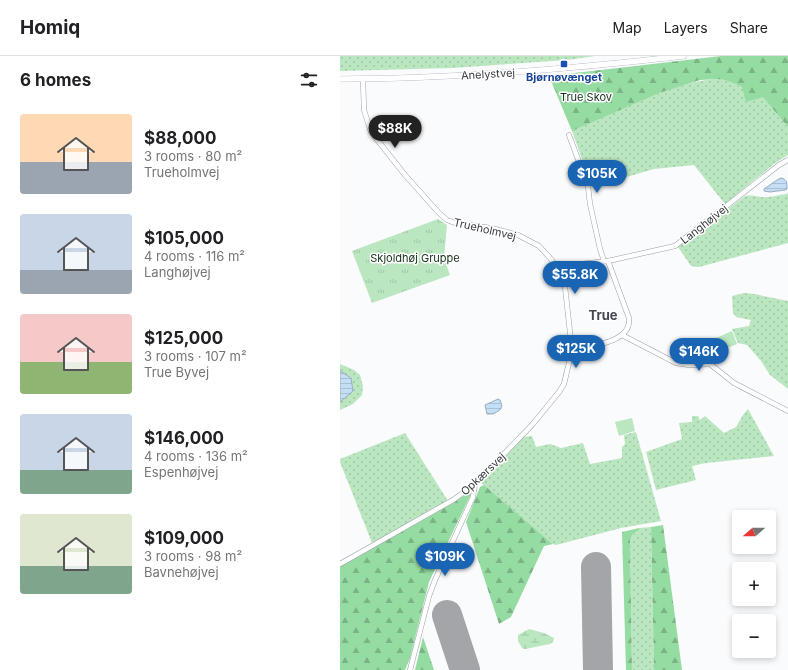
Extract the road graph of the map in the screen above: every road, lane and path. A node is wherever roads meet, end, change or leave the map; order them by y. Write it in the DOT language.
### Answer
graph roads {
  1 [pos="684,56"];
  2 [pos="363,79"];
  3 [pos="340,80"];
  4 [pos="569,135"];
  5 [pos="788,160"];
  6 [pos="606,261"];
  7 [pos="558,268"];
  8 [pos="622,335"];
  9 [pos="572,350"];
  10 [pos="564,384"];
  11 [pos="788,411"];
  12 [pos="475,484"];
  13 [pos="340,564"];
  14 [pos="410,670"];
  1 -- 2 [label="street, Anelystvej"];
  2 -- 3 [label="street, Anelystvej"];
  2 -- 7 [label="street, Trueholmvej"];
  4 -- 6 [label="street"];
  5 -- 6 [label="street, Langhøjvej"];
  6 -- 7 [label="street, Langhøjvej"];
  6 -- 8 [label="street"];
  7 -- 9 [label="street, Trueholmvej"];
  8 -- 9 [label="street"];
  8 -- 11 [label="street"];
  9 -- 10 [label="street, Trueholmvej"];
  10 -- 12 [label="street, Opkærsvej"];
  12 -- 13 [label="street, Opkærsvej"];
  12 -- 14 [label="street"];
}
